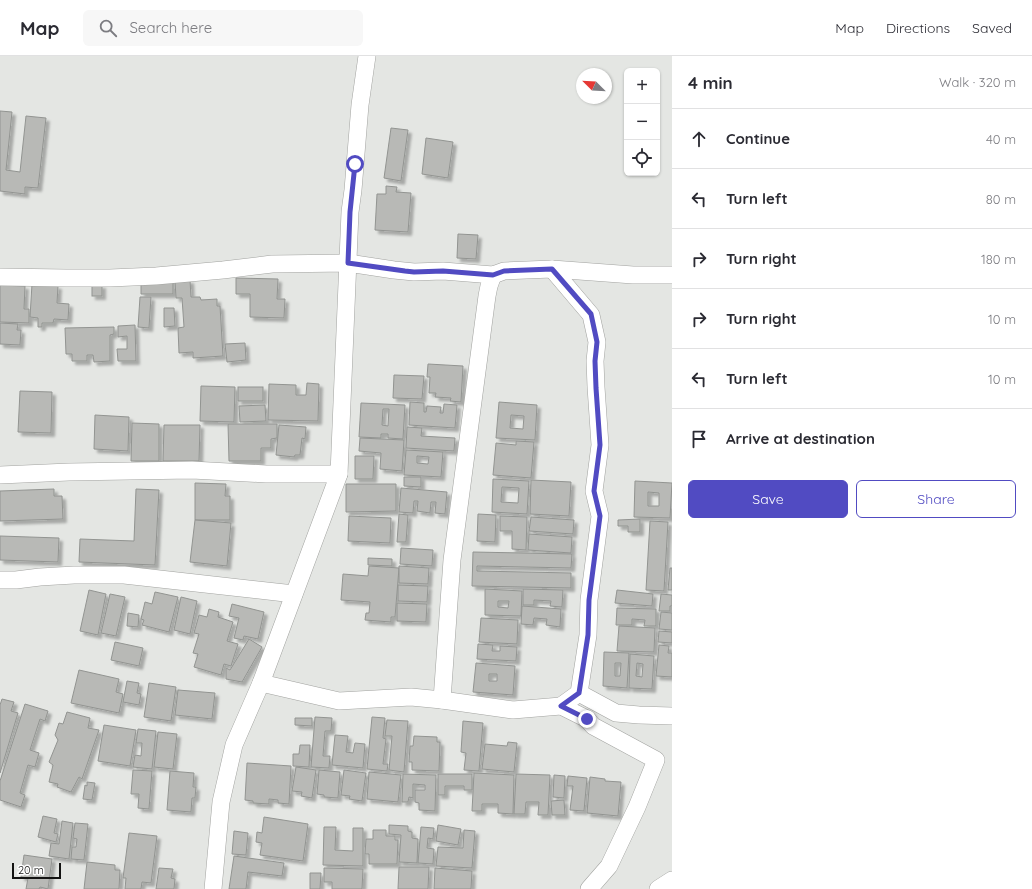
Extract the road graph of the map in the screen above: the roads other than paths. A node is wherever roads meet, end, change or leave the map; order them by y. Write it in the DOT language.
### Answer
graph roads {
  1 [pos="367,56"];
  2 [pos="348,263"];
  3 [pos="552,269"];
  4 [pos="493,275"];
  5 [pos="672,275"];
  6 [pos="0,277"];
  7 [pos="339,474"];
  8 [pos="0,475"];
  9 [pos="0,580"];
  10 [pos="294,594"];
  11 [pos="261,683"];
  12 [pos="579,693"];
  13 [pos="442,700"];
  14 [pos="561,706"];
  15 [pos="672,716"];
  16 [pos="672,880"];
  17 [pos="213,889"];
  18 [pos="589,889"];
  19 [pos="658,889"];
  1 -- 2 [label="street"];
  2 -- 4 [label="street"];
  2 -- 6 [label="street"];
  2 -- 7 [label="street"];
  3 -- 4 [label="street"];
  3 -- 5 [label="street"];
  3 -- 12 [label="street"];
  4 -- 13 [label="street"];
  7 -- 8 [label="street"];
  7 -- 10 [label="street"];
  9 -- 10 [label="street"];
  10 -- 11 [label="street"];
  11 -- 13 [label="street"];
  11 -- 17 [label="street"];
  12 -- 14 [label="street"];
  12 -- 15 [label="street"];
  13 -- 14 [label="street"];
  14 -- 18 [label="street"];
  16 -- 19 [label="street"];
}
